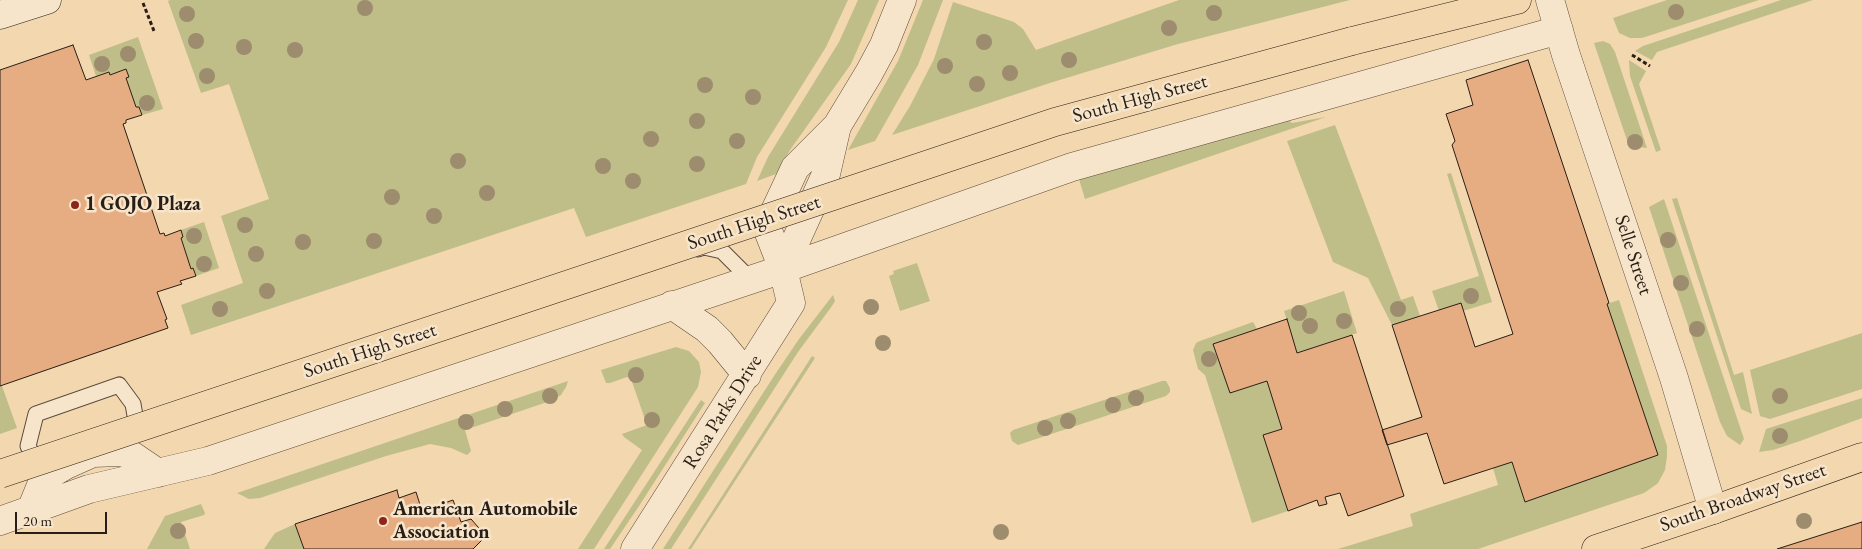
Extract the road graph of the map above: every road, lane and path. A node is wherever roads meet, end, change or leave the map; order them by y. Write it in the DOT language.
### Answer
graph roads {
  1 [pos="46,0"];
  2 [pos="902,0"];
  3 [pos="1517,0"];
  4 [pos="1550,0"];
  5 [pos="143,3"];
  6 [pos="0,15"];
  7 [pos="1559,30"];
  8 [pos="154,31"];
  9 [pos="1632,56"];
  10 [pos="1650,66"];
  11 [pos="784,269"];
  12 [pos="750,279"];
  13 [pos="672,305"];
  14 [pos="746,375"];
  15 [pos="136,448"];
  16 [pos="1862,457"];
  17 [pos="158,473"];
  18 [pos="0,474"];
  19 [pos="44,478"];
  20 [pos="31,510"];
  21 [pos="1713,510"];
  22 [pos="0,521"];
  23 [pos="635,549"];
  24 [pos="1596,549"];
  1 -- 6 [label="street"];
  2 -- 11 [label="street"];
  3 -- 18 [label="main road, South High Street, bridge"];
  4 -- 7 [label="street, Selle Street"];
  5 -- 8 [label="path"];
  7 -- 11 [label="street"];
  7 -- 21 [label="street, Selle Street"];
  9 -- 10 [label="path"];
  11 -- 12 [label="street"];
  11 -- 14 [label="street, Rosa Parks Drive"];
  12 -- 13 [label="street"];
  12 -- 15 [label="lane"];
  13 -- 14 [label="street"];
  13 -- 17 [label="street"];
  14 -- 23 [label="street, Rosa Parks Drive"];
  15 -- 17 [label="street"];
  15 -- 19 [label="street"];
  15 -- 19 [label="lane"];
  16 -- 21 [label="main road, South Broadway Street"];
  17 -- 20 [label="street"];
  19 -- 20 [label="street"];
  20 -- 22 [label="street"];
  21 -- 24 [label="main road, South Broadway Street"];
}
